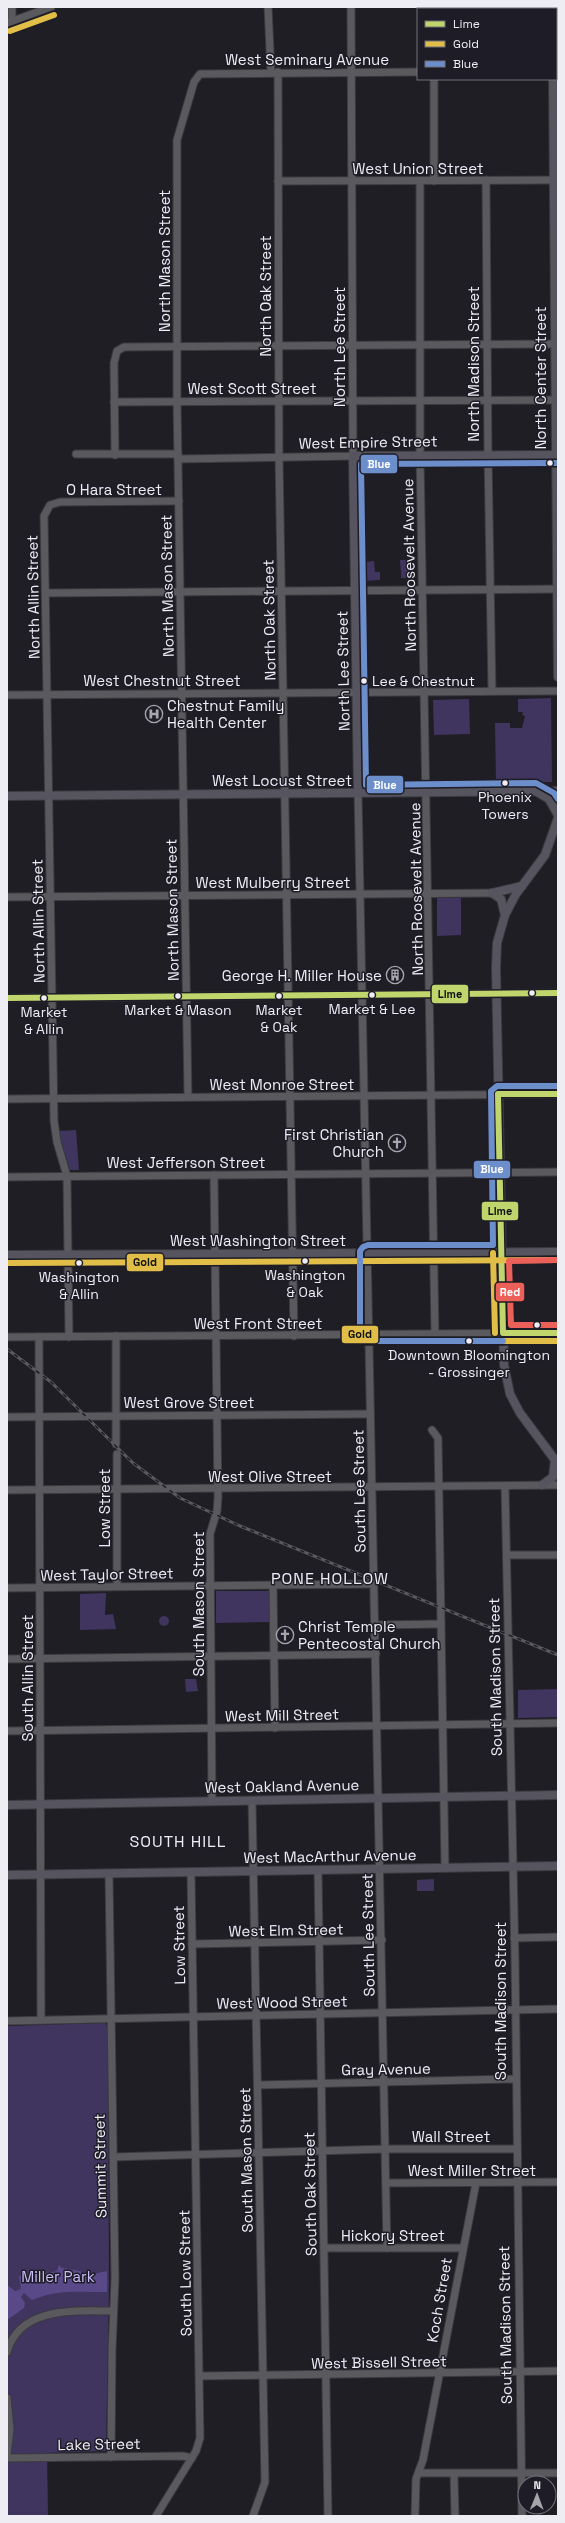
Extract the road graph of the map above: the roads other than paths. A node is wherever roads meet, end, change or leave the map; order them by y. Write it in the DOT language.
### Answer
graph roads {
  1 [pos="12,7"];
  2 [pos="51,7"];
  3 [pos="268,7"];
  4 [pos="351,7"];
  5 [pos="10,22"];
  6 [pos="275,72"];
  7 [pos="352,72"];
  8 [pos="417,72"];
  9 [pos="197,76"];
  10 [pos="434,80"];
  11 [pos="552,80"];
  12 [pos="486,180"];
  13 [pos="556,180"];
  14 [pos="278,181"];
  15 [pos="352,181"];
  16 [pos="420,181"];
  17 [pos="434,181"];
  18 [pos="556,234"];
  19 [pos="556,289"];
  20 [pos="556,344"];
  21 [pos="488,345"];
  22 [pos="177,346"];
  23 [pos="278,346"];
  24 [pos="353,346"];
  25 [pos="421,346"];
  26 [pos="177,400"];
  27 [pos="353,400"];
  28 [pos="420,400"];
  29 [pos="487,400"];
  30 [pos="556,400"];
  31 [pos="279,401"];
  32 [pos="114,402"];
  33 [pos="76,454"];
  34 [pos="115,455"];
  35 [pos="420,455"];
  36 [pos="556,455"];
  37 [pos="353,456"];
  38 [pos="488,456"];
  39 [pos="178,457"];
  40 [pos="279,457"];
  41 [pos="179,501"];
  42 [pos="50,505"];
  43 [pos="558,589"];
  44 [pos="423,590"];
  45 [pos="491,590"];
  46 [pos="356,591"];
  47 [pos="180,592"];
  48 [pos="282,592"];
  49 [pos="46,594"];
  50 [pos="558,677"];
  51 [pos="492,691"];
  52 [pos="558,691"];
  53 [pos="282,692"];
  54 [pos="357,692"];
  55 [pos="425,692"];
  56 [pos="182,693"];
  57 [pos="48,694"];
  58 [pos="7,695"];
  59 [pos="535,791"];
  60 [pos="558,791"];
  61 [pos="427,793"];
  62 [pos="184,794"];
  63 [pos="284,794"];
  64 [pos="358,794"];
  65 [pos="49,795"];
  66 [pos="7,796"];
  67 [pos="558,817"];
  68 [pos="522,886"];
  69 [pos="492,893"];
  70 [pos="360,894"];
  71 [pos="428,894"];
  72 [pos="286,895"];
  73 [pos="185,896"];
  74 [pos="7,897"];
  75 [pos="51,897"];
  76 [pos="505,915"];
  77 [pos="497,993"];
  78 [pos="558,993"];
  79 [pos="288,995"];
  80 [pos="363,995"];
  81 [pos="431,995"];
  82 [pos="187,996"];
  83 [pos="7,998"];
  84 [pos="52,998"];
  85 [pos="498,1094"];
  86 [pos="558,1094"];
  87 [pos="432,1095"];
  88 [pos="364,1096"];
  89 [pos="188,1097"];
  90 [pos="290,1097"];
  91 [pos="7,1098"];
  92 [pos="54,1099"];
  93 [pos="558,1172"];
  94 [pos="434,1173"];
  95 [pos="500,1173"];
  96 [pos="291,1174"];
  97 [pos="366,1174"];
  98 [pos="214,1175"];
  99 [pos="67,1176"];
  100 [pos="7,1177"];
  101 [pos="558,1252"];
  102 [pos="368,1253"];
  103 [pos="434,1253"];
  104 [pos="501,1253"];
  105 [pos="216,1254"];
  106 [pos="293,1254"];
  107 [pos="7,1255"];
  108 [pos="69,1255"];
  109 [pos="503,1333"];
  110 [pos="558,1333"];
  111 [pos="368,1334"];
  112 [pos="435,1334"];
  113 [pos="116,1336"];
  114 [pos="218,1336"];
  115 [pos="294,1336"];
  116 [pos="7,1337"];
  117 [pos="39,1337"];
  118 [pos="69,1337"];
  119 [pos="370,1414"];
  120 [pos="218,1415"];
  121 [pos="40,1416"];
  122 [pos="116,1416"];
  123 [pos="7,1417"];
  124 [pos="432,1430"];
  125 [pos="116,1444"];
  126 [pos="117,1454"];
  127 [pos="557,1462"];
  128 [pos="542,1485"];
  129 [pos="558,1485"];
  130 [pos="438,1486"];
  131 [pos="505,1486"];
  132 [pos="372,1487"];
  133 [pos="218,1489"];
  134 [pos="7,1490"];
  135 [pos="40,1490"];
  136 [pos="117,1490"];
  137 [pos="558,1554"];
  138 [pos="507,1555"];
  139 [pos="374,1584"];
  140 [pos="117,1586"];
  141 [pos="210,1586"];
  142 [pos="273,1586"];
  143 [pos="7,1588"];
  144 [pos="40,1588"];
  145 [pos="441,1624"];
  146 [pos="375,1625"];
  147 [pos="376,1654"];
  148 [pos="273,1656"];
  149 [pos="210,1658"];
  150 [pos="7,1659"];
  151 [pos="40,1659"];
  152 [pos="558,1723"];
  153 [pos="510,1724"];
  154 [pos="443,1726"];
  155 [pos="378,1727"];
  156 [pos="212,1728"];
  157 [pos="274,1728"];
  158 [pos="7,1731"];
  159 [pos="40,1731"];
  160 [pos="558,1794"];
  161 [pos="512,1795"];
  162 [pos="444,1797"];
  163 [pos="378,1798"];
  164 [pos="252,1801"];
  165 [pos="212,1802"];
  166 [pos="40,1804"];
  167 [pos="7,1805"];
  168 [pos="558,1866"];
  169 [pos="513,1867"];
  170 [pos="445,1868"];
  171 [pos="380,1869"];
  172 [pos="318,1871"];
  173 [pos="254,1872"];
  174 [pos="191,1873"];
  175 [pos="7,1875"];
  176 [pos="40,1875"];
  177 [pos="109,1875"];
  178 [pos="558,1937"];
  179 [pos="514,1938"];
  180 [pos="382,1940"];
  181 [pos="318,1942"];
  182 [pos="192,1944"];
  183 [pos="254,1944"];
  184 [pos="558,2009"];
  185 [pos="514,2010"];
  186 [pos="383,2012"];
  187 [pos="320,2014"];
  188 [pos="256,2016"];
  189 [pos="193,2017"];
  190 [pos="111,2019"];
  191 [pos="41,2020"];
  192 [pos="7,2021"];
  193 [pos="515,2080"];
  194 [pos="384,2082"];
  195 [pos="322,2083"];
  196 [pos="258,2085"];
  197 [pos="386,2149"];
  198 [pos="516,2149"];
  199 [pos="322,2151"];
  200 [pos="259,2154"];
  201 [pos="196,2155"];
  202 [pos="113,2157"];
  203 [pos="558,2182"];
  204 [pos="386,2183"];
  205 [pos="476,2183"];
  206 [pos="516,2183"];
  207 [pos="324,2248"];
  208 [pos="387,2248"];
  209 [pos="462,2248"];
  210 [pos="113,2311"];
  211 [pos="7,2352"];
  212 [pos="558,2371"];
  213 [pos="520,2372"];
  214 [pos="439,2374"];
  215 [pos="326,2375"];
  216 [pos="200,2376"];
  217 [pos="263,2376"];
  218 [pos="7,2398"];
  219 [pos="7,2454"];
  220 [pos="111,2457"];
  221 [pos="7,2458"];
  222 [pos="192,2458"];
  223 [pos="521,2473"];
  224 [pos="558,2473"];
  225 [pos="419,2474"];
  226 [pos="454,2474"];
  227 [pos="156,2516"];
  228 [pos="253,2516"];
  229 [pos="328,2516"];
  230 [pos="415,2516"];
  231 [pos="454,2516"];
  232 [pos="522,2516"];
  1 -- 5 [label="street"];
  2 -- 5 [label="street"];
  3 -- 6 [label="street, North Oak Street"];
  4 -- 7 [label="street, North Lee Street"];
  6 -- 7 [label="street, West Seminary Avenue"];
  6 -- 9 [label="street, West Seminary Avenue"];
  6 -- 14 [label="street, North Oak Street"];
  7 -- 8 [label="street, West Seminary Avenue"];
  7 -- 15 [label="street, North Lee Street"];
  9 -- 22 [label="street, North Mason Street"];
  10 -- 17 [label="street"];
  11 -- 13 [label="main road, North Center Street"];
  12 -- 13 [label="street, West Union Street"];
  12 -- 17 [label="street, West Union Street"];
  12 -- 21 [label="street, North Madison Street"];
  13 -- 18 [label="main road, North Center Street"];
  14 -- 15 [label="street, West Union Street"];
  14 -- 23 [label="street, North Oak Street"];
  15 -- 16 [label="street, West Union Street"];
  15 -- 24 [label="street, North Lee Street"];
  16 -- 17 [label="street, West Union Street"];
  16 -- 25 [label="street, North Roosevelt Avenue"];
  18 -- 19 [label="main road, North Center Street"];
  19 -- 20 [label="main road, North Center Street"];
  20 -- 21 [label="street"];
  20 -- 30 [label="main road, North Center Street"];
  21 -- 25 [label="street"];
  21 -- 29 [label="street, North Madison Street"];
  22 -- 23 [label="street"];
  22 -- 26 [label="street, North Mason Street"];
  22 -- 32 [label="street"];
  23 -- 24 [label="street"];
  23 -- 31 [label="street, North Oak Street"];
  24 -- 25 [label="street"];
  24 -- 27 [label="street, North Lee Street"];
  25 -- 28 [label="street, North Roosevelt Avenue"];
  26 -- 31 [label="street, West Scott Street"];
  26 -- 32 [label="street, West Scott Street"];
  26 -- 39 [label="street, North Mason Street"];
  27 -- 28 [label="street, West Scott Street"];
  27 -- 31 [label="street, West Scott Street"];
  27 -- 37 [label="street, North Lee Street"];
  28 -- 29 [label="street, West Scott Street"];
  28 -- 35 [label="street, North Roosevelt Avenue"];
  29 -- 30 [label="street, West Scott Street"];
  29 -- 38 [label="street, North Madison Street"];
  30 -- 36 [label="main road, North Center Street"];
  31 -- 40 [label="street, North Oak Street"];
  32 -- 34 [label="street"];
  33 -- 34 [label="street, West Empire Street"];
  34 -- 39 [label="street, West Empire Street"];
  35 -- 37 [label="main road, West Empire Street"];
  35 -- 38 [label="main road, West Empire Street"];
  35 -- 44 [label="street, North Roosevelt Avenue"];
  36 -- 38 [label="main road, West Empire Street"];
  36 -- 43 [label="main road, North Center Street"];
  37 -- 40 [label="street, West Empire Street"];
  37 -- 46 [label="main road, North Lee Street"];
  38 -- 45 [label="street, North Madison Street"];
  39 -- 40 [label="street, West Empire Street"];
  39 -- 41 [label="street, North Mason Street"];
  40 -- 48 [label="street, North Oak Street"];
  41 -- 42 [label="street, O Hara Street"];
  41 -- 47 [label="street, North Mason Street"];
  42 -- 49 [label="street, North Allin Street"];
  43 -- 45 [label="street"];
  43 -- 50 [label="main road, North Center Street"];
  44 -- 45 [label="street"];
  44 -- 46 [label="street"];
  44 -- 55 [label="street, North Roosevelt Avenue"];
  45 -- 51 [label="street, North Madison Street"];
  46 -- 48 [label="street"];
  46 -- 54 [label="main road, North Lee Street"];
  47 -- 48 [label="street"];
  47 -- 49 [label="street"];
  47 -- 56 [label="street, North Mason Street"];
  48 -- 53 [label="street, North Oak Street"];
  49 -- 57 [label="street, North Allin Street"];
  51 -- 52 [label="street, West Chestnut Street"];
  51 -- 55 [label="street, West Chestnut Street"];
  53 -- 54 [label="street, West Chestnut Street"];
  53 -- 56 [label="street, West Chestnut Street"];
  53 -- 63 [label="street, North Oak Street"];
  54 -- 55 [label="street, West Chestnut Street"];
  54 -- 64 [label="main road, North Lee Street"];
  55 -- 61 [label="street, North Roosevelt Avenue"];
  56 -- 57 [label="street, West Chestnut Street"];
  56 -- 62 [label="street, North Mason Street"];
  57 -- 58 [label="street, West Chestnut Street"];
  57 -- 65 [label="street, North Allin Street"];
  59 -- 60 [label="main road, West Locust Street"];
  59 -- 61 [label="main road, West Locust Street"];
  59 -- 67 [label="main road"];
  61 -- 64 [label="main road, West Locust Street"];
  61 -- 71 [label="street, North Roosevelt Avenue"];
  62 -- 63 [label="main road, West Locust Street"];
  62 -- 65 [label="main road, West Locust Street"];
  62 -- 73 [label="street, North Mason Street"];
  63 -- 64 [label="main road, West Locust Street"];
  63 -- 72 [label="street, North Oak Street"];
  64 -- 70 [label="street, North Lee Street"];
  65 -- 66 [label="main road, West Locust Street"];
  65 -- 75 [label="street, North Allin Street"];
  67 -- 68 [label="main road"];
  68 -- 69 [label="main road"];
  68 -- 76 [label="main road"];
  69 -- 71 [label="street, West Mulberry Street"];
  69 -- 76 [label="main road"];
  70 -- 71 [label="street, West Mulberry Street"];
  70 -- 72 [label="street, West Mulberry Street"];
  70 -- 80 [label="street, North Lee Street"];
  71 -- 81 [label="street, North Roosevelt Avenue"];
  72 -- 73 [label="street, West Mulberry Street"];
  72 -- 79 [label="street, North Oak Street"];
  73 -- 75 [label="street, West Mulberry Street"];
  73 -- 82 [label="street, North Mason Street"];
  74 -- 75 [label="street, West Mulberry Street"];
  75 -- 84 [label="street, North Allin Street"];
  76 -- 77 [label="main road"];
  77 -- 78 [label="street"];
  77 -- 81 [label="street"];
  77 -- 85 [label="main road"];
  79 -- 80 [label="street"];
  79 -- 82 [label="street"];
  79 -- 90 [label="street, North Oak Street"];
  80 -- 81 [label="street"];
  80 -- 88 [label="street, North Lee Street"];
  81 -- 87 [label="street, North Roosevelt Avenue"];
  82 -- 84 [label="street"];
  82 -- 89 [label="street, North Mason Street"];
  83 -- 84 [label="street"];
  84 -- 92 [label="street, North Allin Street"];
  85 -- 86 [label="street, West Monroe Street"];
  85 -- 87 [label="street, West Monroe Street"];
  85 -- 95 [label="main road"];
  87 -- 88 [label="street, West Monroe Street"];
  87 -- 94 [label="street, North Roosevelt Avenue"];
  88 -- 90 [label="street, West Monroe Street"];
  88 -- 97 [label="street, North Lee Street"];
  89 -- 90 [label="street, West Monroe Street"];
  89 -- 92 [label="street, West Monroe Street"];
  90 -- 96 [label="street, North Oak Street"];
  91 -- 92 [label="street, West Monroe Street"];
  92 -- 99 [label="street, North Allin Street"];
  93 -- 95 [label="street, West Jefferson Street"];
  94 -- 95 [label="street, West Jefferson Street"];
  94 -- 97 [label="street, West Jefferson Street"];
  94 -- 103 [label="street, North Roosevelt Avenue"];
  95 -- 104 [label="main road"];
  96 -- 97 [label="street, West Jefferson Street"];
  96 -- 98 [label="street, West Jefferson Street"];
  96 -- 106 [label="street, North Oak Street"];
  97 -- 102 [label="street, North Lee Street"];
  98 -- 99 [label="street, West Jefferson Street"];
  98 -- 105 [label="street"];
  99 -- 100 [label="street, West Jefferson Street"];
  99 -- 108 [label="street, North Allin Street"];
  101 -- 104 [label="main road, West Washington Street"];
  102 -- 103 [label="main road, West Washington Street"];
  102 -- 106 [label="main road, West Washington Street"];
  102 -- 111 [label="street, North Lee Street"];
  103 -- 104 [label="main road, West Washington Street"];
  103 -- 112 [label="street, North Roosevelt Avenue"];
  104 -- 109 [label="main road"];
  105 -- 106 [label="main road, West Washington Street"];
  105 -- 108 [label="main road, West Washington Street"];
  105 -- 114 [label="street"];
  106 -- 115 [label="street, North Oak Street"];
  107 -- 108 [label="main road, West Washington Street"];
  108 -- 118 [label="street, North Allin Street"];
  109 -- 110 [label="street, West Front Street"];
  109 -- 112 [label="street, West Front Street"];
  109 -- 127 [label="main road"];
  111 -- 112 [label="street, West Front Street"];
  111 -- 115 [label="street, West Front Street"];
  111 -- 119 [label="street, South Lee Street"];
  113 -- 114 [label="street, West Front Street"];
  113 -- 118 [label="street, West Front Street"];
  113 -- 122 [label="street"];
  114 -- 115 [label="street, West Front Street"];
  114 -- 120 [label="street, South Mason Street"];
  116 -- 117 [label="street, West Front Street"];
  117 -- 118 [label="street, West Front Street"];
  117 -- 121 [label="street, South Allin Street"];
  119 -- 120 [label="street, West Grove Street"];
  119 -- 132 [label="street, South Lee Street"];
  120 -- 122 [label="street, West Grove Street"];
  120 -- 133 [label="street, South Mason Street"];
  121 -- 122 [label="street, West Grove Street"];
  121 -- 123 [label="street, West Grove Street"];
  121 -- 135 [label="street, South Allin Street"];
  122 -- 125 [label="street"];
  124 -- 130 [label="street"];
  126 -- 136 [label="street, Low Street"];
  127 -- 128 [label="main road"];
  128 -- 129 [label="street, West Olive Street"];
  128 -- 131 [label="street, West Olive Street"];
  130 -- 131 [label="street, West Olive Street"];
  130 -- 132 [label="street, West Olive Street"];
  130 -- 145 [label="street"];
  131 -- 138 [label="street, South Madison Street"];
  132 -- 133 [label="street, West Olive Street"];
  132 -- 139 [label="street, South Lee Street"];
  133 -- 136 [label="street, West Olive Street"];
  133 -- 141 [label="street, South Mason Street"];
  134 -- 135 [label="street, West Olive Street"];
  135 -- 136 [label="street, West Olive Street"];
  135 -- 144 [label="street, South Allin Street"];
  136 -- 140 [label="street, Low Street"];
  137 -- 138 [label="street"];
  138 -- 153 [label="street, South Madison Street"];
  139 -- 142 [label="street, West Taylor Street"];
  139 -- 146 [label="street, South Lee Street"];
  140 -- 141 [label="street, West Taylor Street"];
  140 -- 144 [label="street, West Taylor Street"];
  141 -- 142 [label="street, West Taylor Street"];
  141 -- 149 [label="street, South Mason Street"];
  142 -- 148 [label="street"];
  143 -- 144 [label="street, West Taylor Street"];
  144 -- 151 [label="street, South Allin Street"];
  145 -- 146 [label="street"];
  145 -- 154 [label="street"];
  146 -- 147 [label="street, South Lee Street"];
  147 -- 148 [label="street"];
  147 -- 155 [label="street, South Lee Street"];
  148 -- 149 [label="street"];
  148 -- 157 [label="street"];
  149 -- 151 [label="street"];
  149 -- 156 [label="street, South Mason Street"];
  150 -- 151 [label="street"];
  151 -- 159 [label="street, South Allin Street"];
  152 -- 153 [label="street, West Mill Street"];
  153 -- 154 [label="street, West Mill Street"];
  153 -- 161 [label="street, South Madison Street"];
  154 -- 155 [label="street, West Mill Street"];
  154 -- 162 [label="street"];
  155 -- 157 [label="street, West Mill Street"];
  155 -- 163 [label="street, South Lee Street"];
  156 -- 157 [label="street, West Mill Street"];
  156 -- 159 [label="street, West Mill Street"];
  156 -- 165 [label="street, South Mason Street"];
  158 -- 159 [label="street, West Mill Street"];
  159 -- 166 [label="street, South Allin Street"];
  160 -- 161 [label="main road, West Oakland Avenue"];
  161 -- 162 [label="main road, West Oakland Avenue"];
  161 -- 169 [label="street, South Madison Street"];
  162 -- 163 [label="main road, West Oakland Avenue"];
  162 -- 170 [label="street"];
  163 -- 164 [label="main road, West Oakland Avenue"];
  163 -- 171 [label="street, South Lee Street"];
  164 -- 165 [label="main road, West Oakland Avenue"];
  164 -- 173 [label="street, South Mason Street"];
  165 -- 166 [label="main road, West Oakland Avenue"];
  166 -- 167 [label="main road, West Oakland Avenue"];
  166 -- 176 [label="street, South Allin Street"];
  168 -- 169 [label="main road, West MacArthur Avenue"];
  169 -- 170 [label="main road, West MacArthur Avenue"];
  169 -- 179 [label="street, South Madison Street"];
  170 -- 171 [label="main road, West MacArthur Avenue"];
  171 -- 172 [label="main road, West MacArthur Avenue"];
  171 -- 180 [label="street, South Lee Street"];
  172 -- 173 [label="main road, West MacArthur Avenue"];
  172 -- 181 [label="street, South Oak Street"];
  173 -- 174 [label="main road, West MacArthur Avenue"];
  173 -- 183 [label="street, South Mason Street"];
  174 -- 177 [label="main road, West MacArthur Avenue"];
  174 -- 182 [label="street, Low Street"];
  175 -- 176 [label="main road, West MacArthur Avenue"];
  176 -- 177 [label="main road, West MacArthur Avenue"];
  176 -- 191 [label="street, South Allin Street"];
  177 -- 190 [label="street, Summit Street"];
  178 -- 179 [label="street"];
  179 -- 185 [label="street, South Madison Street"];
  180 -- 181 [label="street, West Elm Street"];
  180 -- 186 [label="street, South Lee Street"];
  181 -- 183 [label="street, West Elm Street"];
  181 -- 187 [label="street, South Oak Street"];
  182 -- 183 [label="street, West Elm Street"];
  182 -- 189 [label="street, Low Street"];
  183 -- 188 [label="street, South Mason Street"];
  184 -- 185 [label="street, West Wood Street"];
  185 -- 186 [label="street, West Wood Street"];
  185 -- 193 [label="street, South Madison Street"];
  186 -- 187 [label="street, West Wood Street"];
  186 -- 194 [label="street, South Lee Street"];
  187 -- 188 [label="street, West Wood Street"];
  187 -- 195 [label="street, South Oak Street"];
  188 -- 189 [label="street, West Wood Street"];
  188 -- 196 [label="street, South Mason Street"];
  189 -- 190 [label="street, West Wood Street"];
  189 -- 201 [label="street, South Low Street"];
  190 -- 191 [label="street, West Wood Street"];
  190 -- 202 [label="street, Summit Street"];
  191 -- 192 [label="street, West Wood Street"];
  193 -- 194 [label="street, Gray Avenue"];
  193 -- 198 [label="street, South Madison Street"];
  194 -- 195 [label="street, Gray Avenue"];
  194 -- 197 [label="street, South Lee Street"];
  195 -- 196 [label="street, Gray Avenue"];
  195 -- 199 [label="street, South Oak Street"];
  196 -- 200 [label="street, South Mason Street"];
  197 -- 198 [label="street, Wall Street"];
  197 -- 199 [label="street"];
  197 -- 204 [label="street, South Lee Street"];
  198 -- 206 [label="street, South Madison Street"];
  199 -- 200 [label="street"];
  199 -- 207 [label="street, South Oak Street"];
  200 -- 201 [label="street"];
  200 -- 217 [label="street, South Mason Street"];
  201 -- 202 [label="street"];
  201 -- 216 [label="street, South Low Street"];
  202 -- 210 [label="street, Summit Street"];
  203 -- 206 [label="street, West Miller Street"];
  204 -- 205 [label="street, West Miller Street"];
  204 -- 208 [label="street, South Lee Street"];
  205 -- 206 [label="street, West Miller Street"];
  205 -- 209 [label="street, Koch Street"];
  206 -- 213 [label="street, South Madison Street"];
  207 -- 208 [label="street, Hickory Street"];
  207 -- 215 [label="street, South Oak Street"];
  208 -- 209 [label="street, Hickory Street"];
  209 -- 214 [label="street, Koch Street"];
  210 -- 211 [label="street"];
  210 -- 220 [label="street, Summit Street"];
  212 -- 213 [label="street, West Bissell Street"];
  213 -- 214 [label="street, West Bissell Street"];
  213 -- 223 [label="street, South Madison Street"];
  214 -- 215 [label="street, West Bissell Street"];
  214 -- 225 [label="street, Koch Street"];
  215 -- 217 [label="street, West Bissell Street"];
  215 -- 229 [label="street, South Oak Street"];
  216 -- 217 [label="street, West Bissell Street"];
  216 -- 222 [label="street, South Low Street"];
  217 -- 228 [label="street, South Mason Street"];
  218 -- 219 [label="street"];
  220 -- 221 [label="street, Lake Street"];
  220 -- 222 [label="street, Lake Street"];
  222 -- 227 [label="street, South Low Street"];
  223 -- 224 [label="street"];
  223 -- 226 [label="street"];
  223 -- 232 [label="street, South Madison Street"];
  225 -- 226 [label="street"];
  225 -- 230 [label="street, Koch Street"];
  226 -- 231 [label="street"];
}
